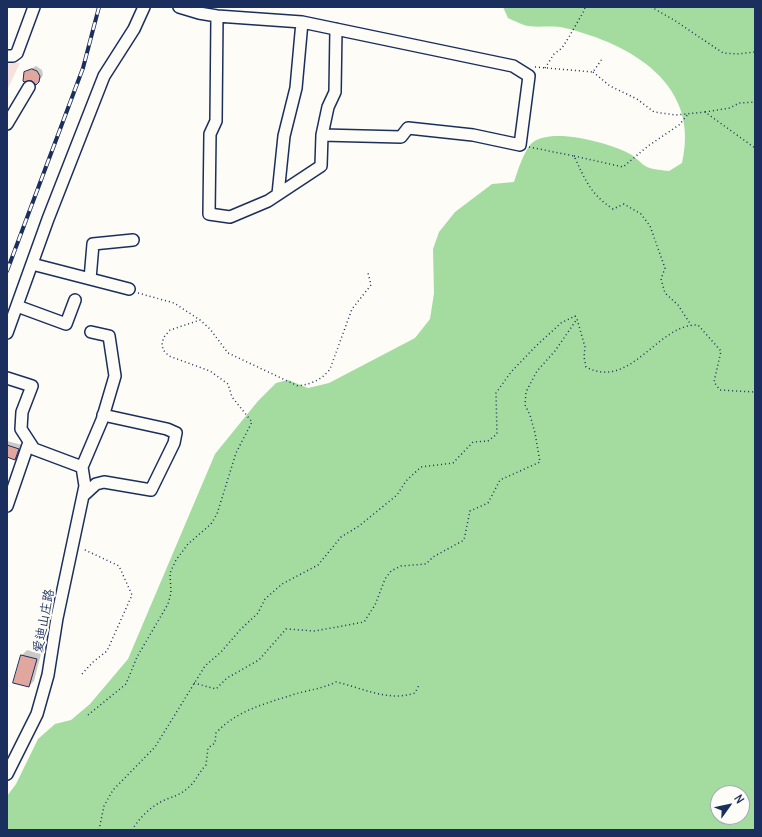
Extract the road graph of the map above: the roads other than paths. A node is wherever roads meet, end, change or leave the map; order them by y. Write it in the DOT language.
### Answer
graph roads {
  1 [pos="34,7"];
  2 [pos="144,7"];
  3 [pos="179,7"];
  4 [pos="217,16"];
  5 [pos="302,22"];
  6 [pos="336,28"];
  7 [pos="7,56"];
  8 [pos="30,87"];
  9 [pos="7,124"];
  10 [pos="322,135"];
  11 [pos="278,194"];
  12 [pos="133,240"];
  13 [pos="32,264"];
  14 [pos="90,280"];
  15 [pos="129,289"];
  16 [pos="75,300"];
  17 [pos="17,306"];
  18 [pos="91,332"];
  19 [pos="7,333"];
  20 [pos="7,378"];
  21 [pos="103,415"];
  22 [pos="29,442"];
  23 [pos="82,467"];
  24 [pos="84,495"];
  25 [pos="7,506"];
  26 [pos="7,774"];
  1 -- 7 [label="street"];
  2 -- 13 [label="street"];
  3 -- 4 [label="street"];
  4 -- 5 [label="street"];
  4 -- 11 [label="street"];
  5 -- 6 [label="street"];
  5 -- 11 [label="street"];
  6 -- 10 [label="street"];
  6 -- 10 [label="street"];
  8 -- 9 [label="street"];
  10 -- 11 [label="street"];
  12 -- 14 [label="street"];
  13 -- 14 [label="street"];
  13 -- 17 [label="street"];
  14 -- 15 [label="street"];
  16 -- 17 [label="street"];
  17 -- 19 [label="street"];
  18 -- 21 [label="street"];
  20 -- 22 [label="street"];
  21 -- 23 [label="street"];
  21 -- 24 [label="street"];
  22 -- 23 [label="street"];
  22 -- 25 [label="street"];
  23 -- 24 [label="street, 爱迪山庄路"];
  24 -- 26 [label="street, 爱迪山庄路"];
}
